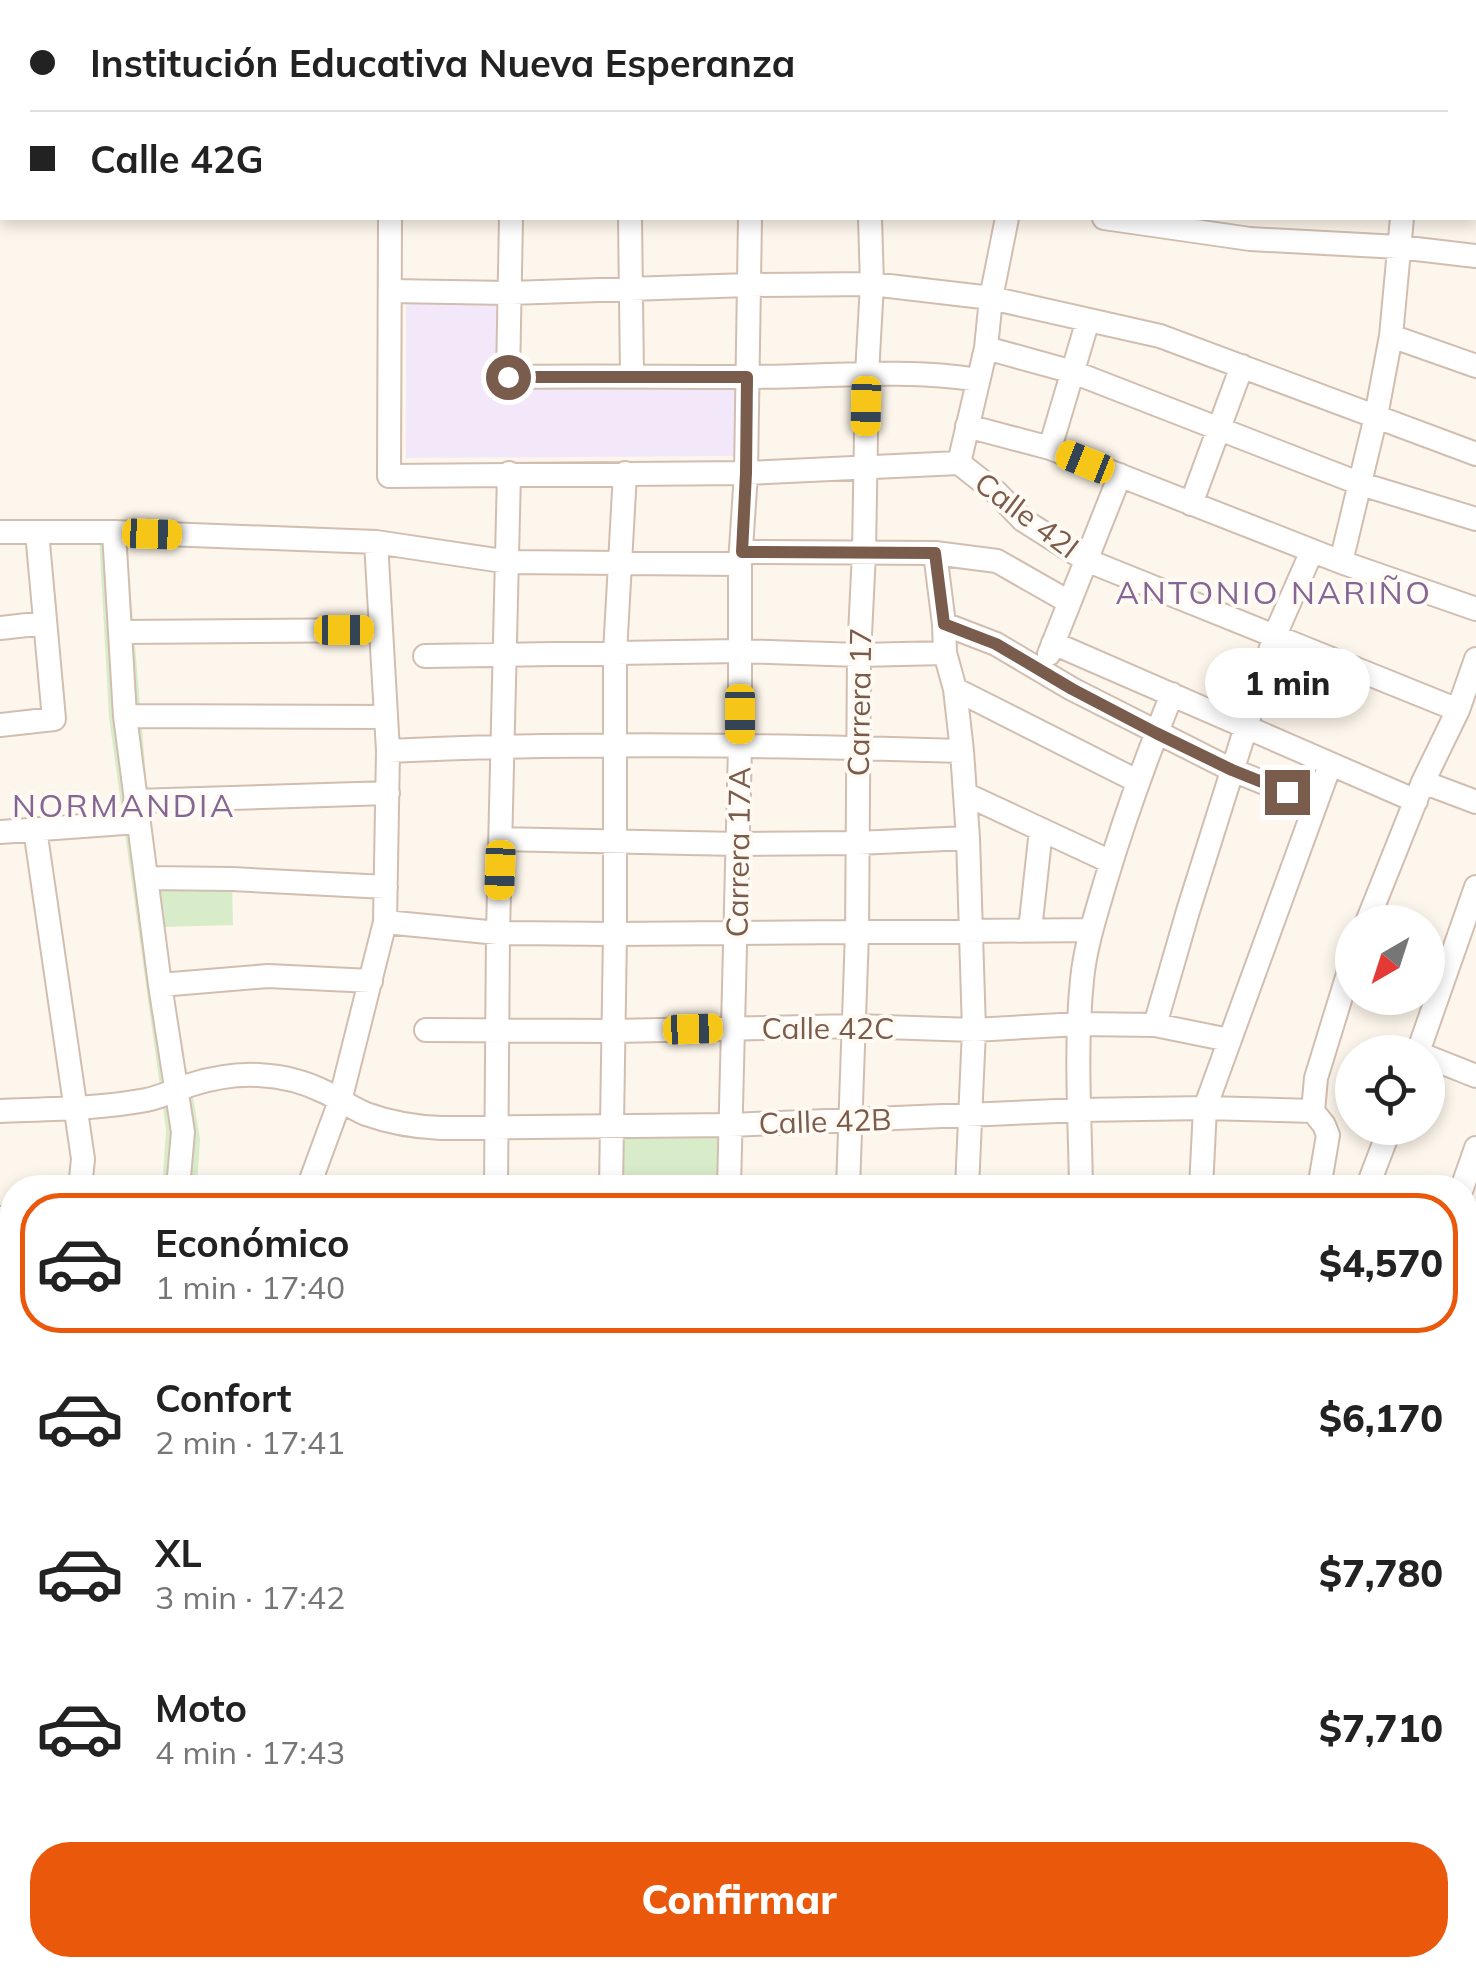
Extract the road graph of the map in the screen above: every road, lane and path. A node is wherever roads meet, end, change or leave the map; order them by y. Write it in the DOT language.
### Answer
graph roads {
  1 [pos="390,220"];
  2 [pos="511,220"];
  3 [pos="630,220"];
  4 [pos="750,220"];
  5 [pos="870,220"];
  6 [pos="1006,220"];
  7 [pos="1142,220"];
  8 [pos="1402,220"];
  9 [pos="1252,228"];
  10 [pos="1399,247"];
  11 [pos="1476,256"];
  12 [pos="872,284"];
  13 [pos="748,285"];
  14 [pos="630,289"];
  15 [pos="390,292"];
  16 [pos="510,293"];
  17 [pos="990,298"];
  18 [pos="1088,320"];
  19 [pos="1391,336"];
  20 [pos="986,348"];
  21 [pos="1242,366"];
  22 [pos="1476,366"];
  23 [pos="1073,372"];
  24 [pos="867,374"];
  25 [pos="632,376"];
  26 [pos="747,377"];
  27 [pos="978,380"];
  28 [pos="1376,416"];
  29 [pos="967,426"];
  30 [pos="1220,427"];
  31 [pos="1050,448"];
  32 [pos="1476,454"];
  33 [pos="959,463"];
  34 [pos="865,468"];
  35 [pos="509,473"];
  36 [pos="626,473"];
  37 [pos="746,473"];
  38 [pos="1120,476"];
  39 [pos="1360,484"];
  40 [pos="1192,504"];
  41 [pos="1476,519"];
  42 [pos="0,532"];
  43 [pos="38,532"];
  44 [pos="114,532"];
  45 [pos="376,542"];
  46 [pos="1312,551"];
  47 [pos="864,553"];
  48 [pos="935,553"];
  49 [pos="741,558"];
  50 [pos="1086,560"];
  51 [pos="509,562"];
  52 [pos="1341,562"];
  53 [pos="620,564"];
  54 [pos="1069,602"];
  55 [pos="1476,609"];
  56 [pos="45,623"];
  57 [pos="944,624"];
  58 [pos="0,628"];
  59 [pos="381,630"];
  60 [pos="120,632"];
  61 [pos="1275,635"];
  62 [pos="1053,644"];
  63 [pos="740,651"];
  64 [pos="616,653"];
  65 [pos="945,653"];
  66 [pos="504,655"];
  67 [pos="859,655"];
  68 [pos="426,656"];
  69 [pos="1476,659"];
  70 [pos="1042,671"];
  71 [pos="955,689"];
  72 [pos="1172,694"];
  73 [pos="1458,710"];
  74 [pos="125,716"];
  75 [pos="386,717"];
  76 [pos="0,726"];
  77 [pos="1245,728"];
  78 [pos="1156,733"];
  79 [pos="615,744"];
  80 [pos="503,746"];
  81 [pos="740,746"];
  82 [pos="858,748"];
  83 [pos="388,751"];
  84 [pos="962,751"];
  85 [pos="1330,764"];
  86 [pos="1232,770"];
  87 [pos="1138,781"];
  88 [pos="1420,791"];
  89 [pos="388,793"];
  90 [pos="964,794"];
  91 [pos="1476,802"];
  92 [pos="1315,804"];
  93 [pos="137,811"];
  94 [pos="35,829"];
  95 [pos="1041,830"];
  96 [pos="0,832"];
  97 [pos="968,838"];
  98 [pos="502,840"];
  99 [pos="614,841"];
  100 [pos="857,842"];
  101 [pos="738,844"];
  102 [pos="1111,862"];
  103 [pos="146,878"];
  104 [pos="386,886"];
  105 [pos="1476,887"];
  106 [pos="1374,905"];
  107 [pos="384,922"];
  108 [pos="1030,930"];
  109 [pos="1091,930"];
  110 [pos="736,932"];
  111 [pos="972,932"];
  112 [pos="498,933"];
  113 [pos="857,933"];
  114 [pos="615,934"];
  115 [pos="371,982"];
  116 [pos="160,985"];
  117 [pos="1335,1015"];
  118 [pos="1079,1024"];
  119 [pos="1155,1025"];
  120 [pos="854,1026"];
  121 [pos="733,1028"];
  122 [pos="426,1030"];
  123 [pos="974,1030"];
  124 [pos="614,1031"];
  125 [pos="497,1032"];
  126 [pos="1424,1035"];
  127 [pos="1229,1040"];
  128 [pos="1445,1064"];
  129 [pos="1476,1076"];
  130 [pos="176,1090"];
  131 [pos="340,1101"];
  132 [pos="75,1108"];
  133 [pos="1204,1108"];
  134 [pos="1080,1110"];
  135 [pos="0,1111"];
  136 [pos="1313,1111"];
  137 [pos="971,1114"];
  138 [pos="849,1120"];
  139 [pos="731,1125"];
  140 [pos="613,1126"];
  141 [pos="497,1127"];
  142 [pos="1384,1145"];
  143 [pos="1476,1148"];
  144 [pos="81,1175"];
  145 [pos="179,1175"];
  146 [pos="315,1175"];
  147 [pos="496,1175"];
  148 [pos="611,1175"];
  149 [pos="729,1175"];
  150 [pos="848,1175"];
  151 [pos="968,1175"];
  152 [pos="1081,1175"];
  153 [pos="1202,1175"];
  154 [pos="1322,1175"];
  155 [pos="1373,1175"];
  156 [pos="1467,1175"];
  1 -- 15 [label="street"];
  2 -- 16 [label="street"];
  3 -- 14 [label="street"];
  4 -- 13 [label="street, Carrera 17A"];
  5 -- 12 [label="street, Carrera 17"];
  6 -- 17 [label="street"];
  7 -- 9 [label="street"];
  8 -- 10 [label="street"];
  9 -- 10 [label="street"];
  10 -- 11 [label="street"];
  10 -- 19 [label="street"];
  12 -- 13 [label="street"];
  12 -- 17 [label="street"];
  12 -- 24 [label="street, Carrera 17"];
  13 -- 14 [label="street"];
  13 -- 26 [label="street, Carrera 17A"];
  14 -- 16 [label="street"];
  14 -- 25 [label="street"];
  15 -- 16 [label="street"];
  15 -- 35 [label="street, Calle 42I"];
  16 -- 25 [label="street"];
  17 -- 18 [label="street"];
  17 -- 20 [label="street"];
  18 -- 21 [label="street"];
  18 -- 23 [label="street"];
  19 -- 22 [label="street"];
  19 -- 28 [label="street"];
  20 -- 23 [label="street"];
  20 -- 27 [label="street"];
  21 -- 28 [label="street"];
  21 -- 30 [label="street"];
  23 -- 30 [label="street"];
  23 -- 31 [label="street"];
  24 -- 26 [label="street"];
  24 -- 27 [label="street"];
  24 -- 34 [label="street, Carrera 17"];
  25 -- 26 [label="street"];
  26 -- 37 [label="street, Carrera 17A"];
  27 -- 29 [label="street"];
  28 -- 32 [label="street"];
  28 -- 39 [label="street"];
  29 -- 31 [label="street"];
  29 -- 33 [label="street"];
  30 -- 39 [label="street"];
  30 -- 40 [label="street"];
  31 -- 38 [label="street"];
  33 -- 34 [label="street, Calle 42I"];
  33 -- 50 [label="street, Calle 42I"];
  34 -- 37 [label="street, Calle 42I"];
  34 -- 47 [label="street, Carrera 17"];
  35 -- 36 [label="street, Calle 42I"];
  35 -- 51 [label="street"];
  36 -- 37 [label="street, Calle 42I"];
  36 -- 53 [label="street"];
  37 -- 49 [label="street, Carrera 17A"];
  38 -- 40 [label="street"];
  38 -- 50 [label="street"];
  39 -- 41 [label="street"];
  39 -- 52 [label="street"];
  40 -- 46 [label="street"];
  42 -- 43 [label="street"];
  43 -- 44 [label="street"];
  43 -- 56 [label="street"];
  44 -- 45 [label="street"];
  44 -- 60 [label="street"];
  45 -- 51 [label="street"];
  45 -- 59 [label="street"];
  46 -- 52 [label="street"];
  46 -- 61 [label="street"];
  47 -- 48 [label="street"];
  47 -- 49 [label="street"];
  47 -- 67 [label="street, Carrera 17"];
  48 -- 54 [label="street"];
  48 -- 57 [label="street"];
  49 -- 53 [label="street"];
  49 -- 63 [label="street, Carrera 17A"];
  50 -- 54 [label="street"];
  50 -- 61 [label="street, Calle 42I"];
  51 -- 53 [label="street"];
  51 -- 66 [label="street"];
  52 -- 55 [label="street"];
  53 -- 64 [label="street"];
  54 -- 62 [label="street"];
  56 -- 58 [label="street"];
  56 -- 76 [label="street"];
  57 -- 65 [label="street"];
  57 -- 70 [label="street"];
  59 -- 60 [label="street"];
  59 -- 75 [label="street"];
  60 -- 74 [label="street"];
  61 -- 73 [label="street, Calle 42I"];
  61 -- 77 [label="street"];
  62 -- 70 [label="street"];
  62 -- 72 [label="street"];
  63 -- 64 [label="street"];
  63 -- 67 [label="street"];
  63 -- 81 [label="street, Carrera 17A"];
  64 -- 66 [label="street"];
  64 -- 79 [label="street"];
  65 -- 67 [label="street"];
  65 -- 71 [label="street"];
  66 -- 68 [label="street"];
  66 -- 80 [label="street"];
  67 -- 82 [label="street, Carrera 17"];
  69 -- 73 [label="street"];
  70 -- 78 [label="street"];
  71 -- 84 [label="street"];
  71 -- 87 [label="street"];
  72 -- 77 [label="street"];
  72 -- 78 [label="street"];
  73 -- 88 [label="street"];
  74 -- 75 [label="street"];
  74 -- 93 [label="street"];
  75 -- 83 [label="street"];
  77 -- 85 [label="street"];
  77 -- 86 [label="street"];
  78 -- 86 [label="street"];
  78 -- 87 [label="street"];
  79 -- 80 [label="street"];
  79 -- 81 [label="street"];
  79 -- 99 [label="street"];
  80 -- 83 [label="street"];
  80 -- 98 [label="street"];
  81 -- 82 [label="street"];
  81 -- 101 [label="street, Carrera 17A"];
  82 -- 84 [label="street"];
  82 -- 100 [label="street, Carrera 17"];
  83 -- 89 [label="street"];
  84 -- 90 [label="street"];
  85 -- 88 [label="street"];
  85 -- 92 [label="street"];
  86 -- 92 [label="street"];
  86 -- 119 [label="street"];
  87 -- 102 [label="street"];
  88 -- 91 [label="street"];
  88 -- 106 [label="street"];
  89 -- 93 [label="street"];
  89 -- 104 [label="street"];
  90 -- 95 [label="street"];
  90 -- 97 [label="street"];
  92 -- 127 [label="street"];
  93 -- 94 [label="street"];
  93 -- 103 [label="street"];
  94 -- 96 [label="street"];
  94 -- 132 [label="street"];
  95 -- 102 [label="street"];
  95 -- 108 [label="street"];
  97 -- 100 [label="street"];
  97 -- 111 [label="street"];
  98 -- 99 [label="street"];
  98 -- 112 [label="street"];
  99 -- 101 [label="street"];
  99 -- 114 [label="street"];
  100 -- 101 [label="street"];
  100 -- 113 [label="street, Carrera 17"];
  101 -- 110 [label="street, Carrera 17A"];
  102 -- 109 [label="street"];
  103 -- 104 [label="street"];
  103 -- 116 [label="street"];
  104 -- 107 [label="street"];
  105 -- 126 [label="street"];
  107 -- 112 [label="street"];
  107 -- 115 [label="street"];
  108 -- 109 [label="street"];
  108 -- 111 [label="street"];
  109 -- 118 [label="street"];
  110 -- 113 [label="street"];
  110 -- 114 [label="street"];
  110 -- 121 [label="street, Carrera 17A"];
  111 -- 113 [label="street"];
  111 -- 123 [label="street"];
  112 -- 114 [label="street"];
  112 -- 125 [label="street"];
  113 -- 120 [label="street, Carrera 17"];
  114 -- 124 [label="street"];
  115 -- 116 [label="street"];
  115 -- 131 [label="street"];
  116 -- 130 [label="street"];
  117 -- 136 [label="street"];
  118 -- 119 [label="street, Calle 42C"];
  118 -- 123 [label="street, Calle 42C"];
  118 -- 134 [label="street"];
  119 -- 127 [label="street, Calle 42C"];
  120 -- 121 [label="street, Calle 42C"];
  120 -- 123 [label="street, Calle 42C"];
  120 -- 138 [label="street, Carrera 17"];
  121 -- 124 [label="street, Calle 42C"];
  121 -- 139 [label="street, Carrera 17A"];
  122 -- 125 [label="street, Calle 42C"];
  123 -- 137 [label="street"];
  124 -- 125 [label="street, Calle 42C"];
  124 -- 140 [label="street"];
  125 -- 141 [label="street"];
  127 -- 133 [label="street"];
  128 -- 129 [label="street"];
  130 -- 131 [label="street"];
  130 -- 132 [label="street"];
  130 -- 145 [label="street"];
  131 -- 141 [label="street, Calle 42B"];
  131 -- 146 [label="street"];
  132 -- 135 [label="street"];
  132 -- 144 [label="street"];
  133 -- 134 [label="street, Calle 42B"];
  133 -- 136 [label="street, Calle 42B"];
  133 -- 153 [label="street"];
  134 -- 137 [label="street, Calle 42B"];
  134 -- 152 [label="street"];
  136 -- 154 [label="street"];
  137 -- 138 [label="street, Calle 42B"];
  137 -- 151 [label="street"];
  138 -- 139 [label="street, Calle 42B"];
  138 -- 150 [label="street, Carrera 17"];
  139 -- 140 [label="street, Calle 42B"];
  139 -- 149 [label="street, Carrera 17A"];
  140 -- 141 [label="street, Calle 42B"];
  140 -- 148 [label="street"];
  141 -- 147 [label="street"];
  142 -- 155 [label="street"];
  143 -- 156 [label="street"];
}
